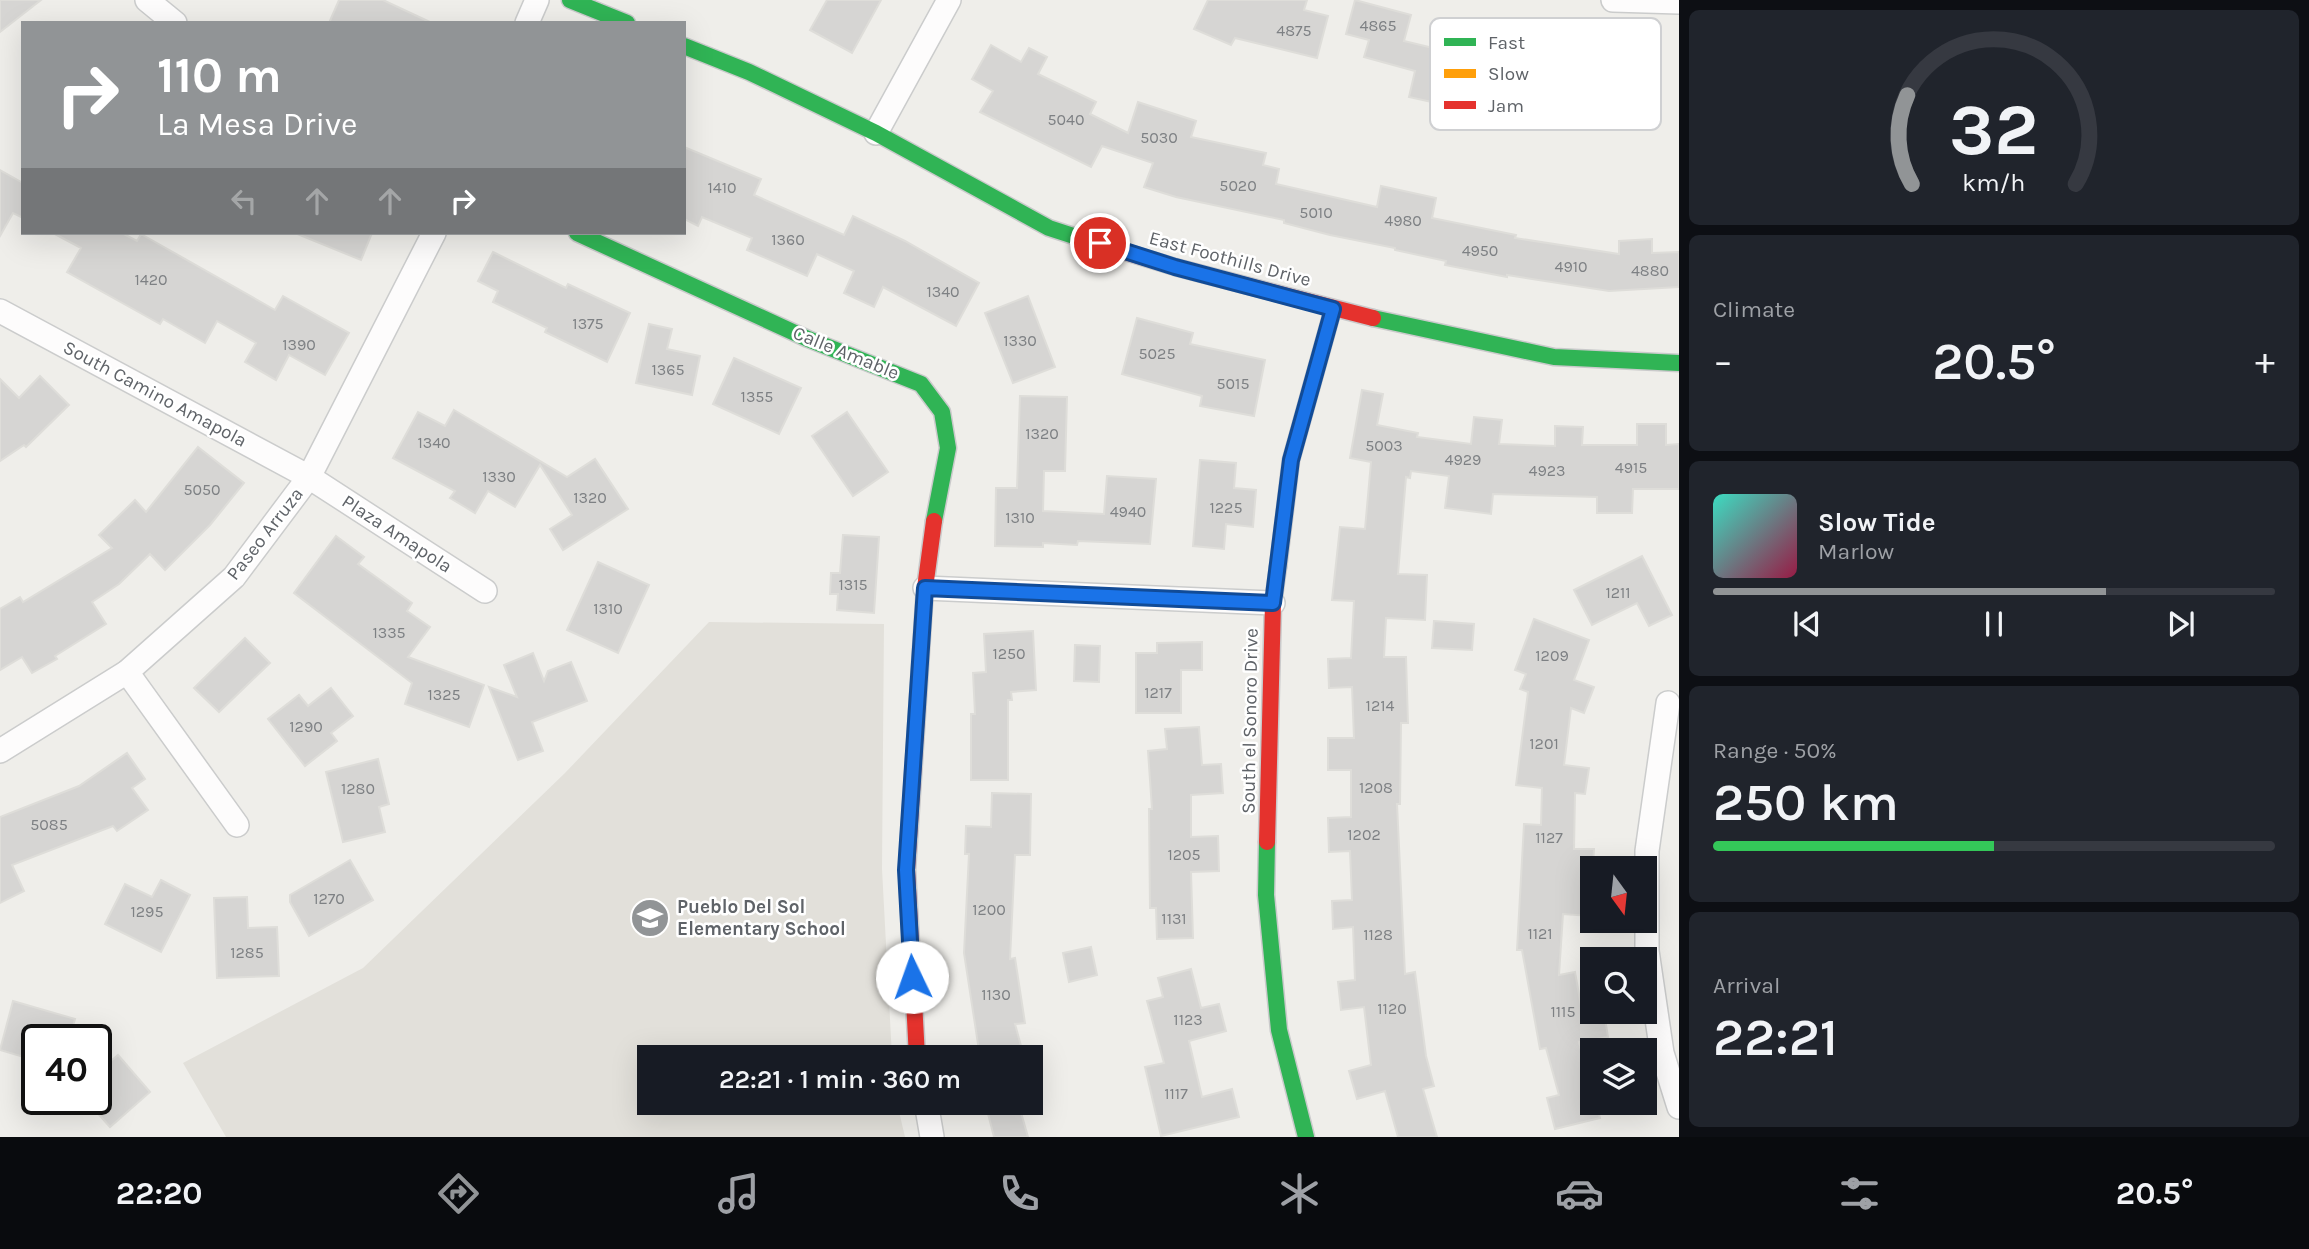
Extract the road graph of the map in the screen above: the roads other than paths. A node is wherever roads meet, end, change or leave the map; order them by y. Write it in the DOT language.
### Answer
graph roads {
  1 [pos="147,0"];
  2 [pos="537,0"];
  3 [pos="570,0"];
  4 [pos="949,0"];
  5 [pos="1613,0"];
  6 [pos="1679,2"];
  7 [pos="173,21"];
  8 [pos="528,21"];
  9 [pos="621,21"];
  10 [pos="686,47"];
  11 [pos="876,133"];
  12 [pos="433,235"];
  13 [pos="581,235"];
  14 [pos="1333,309"];
  15 [pos="0,311"];
  16 [pos="1679,363"];
  17 [pos="310,477"];
  18 [pos="925,588"];
  19 [pos="485,591"];
  20 [pos="1273,603"];
  21 [pos="127,672"];
  22 [pos="1668,703"];
  23 [pos="0,751"];
  24 [pos="237,825"];
  25 [pos="916,1045"];
  26 [pos="1679,1107"];
  27 [pos="928,1115"];
  28 [pos="932,1137"];
  29 [pos="1306,1137"];
  1 -- 7 [label="street"];
  2 -- 8 [label="street"];
  3 -- 9 [label="street"];
  4 -- 11 [label="street"];
  5 -- 6 [label="street"];
  10 -- 11 [label="street, East Foothills Drive"];
  11 -- 14 [label="street, East Foothills Drive"];
  12 -- 17 [label="street, Paseo Arruza"];
  13 -- 18 [label="street, Calle Amable"];
  14 -- 16 [label="street, East Foothills Drive"];
  14 -- 20 [label="street, South el Sonoro Drive"];
  15 -- 17 [label="street, South Camino Amapola"];
  17 -- 19 [label="street, Plaza Amapola"];
  17 -- 21 [label="street, Paseo Arruza"];
  18 -- 20 [label="street"];
  18 -- 25 [label="street, Calle Amable"];
  20 -- 29 [label="street, South el Sonoro Drive"];
  21 -- 23 [label="street, Paseo Arruza"];
  21 -- 24 [label="street"];
  22 -- 26 [label="street"];
  27 -- 28 [label="street"];
}
